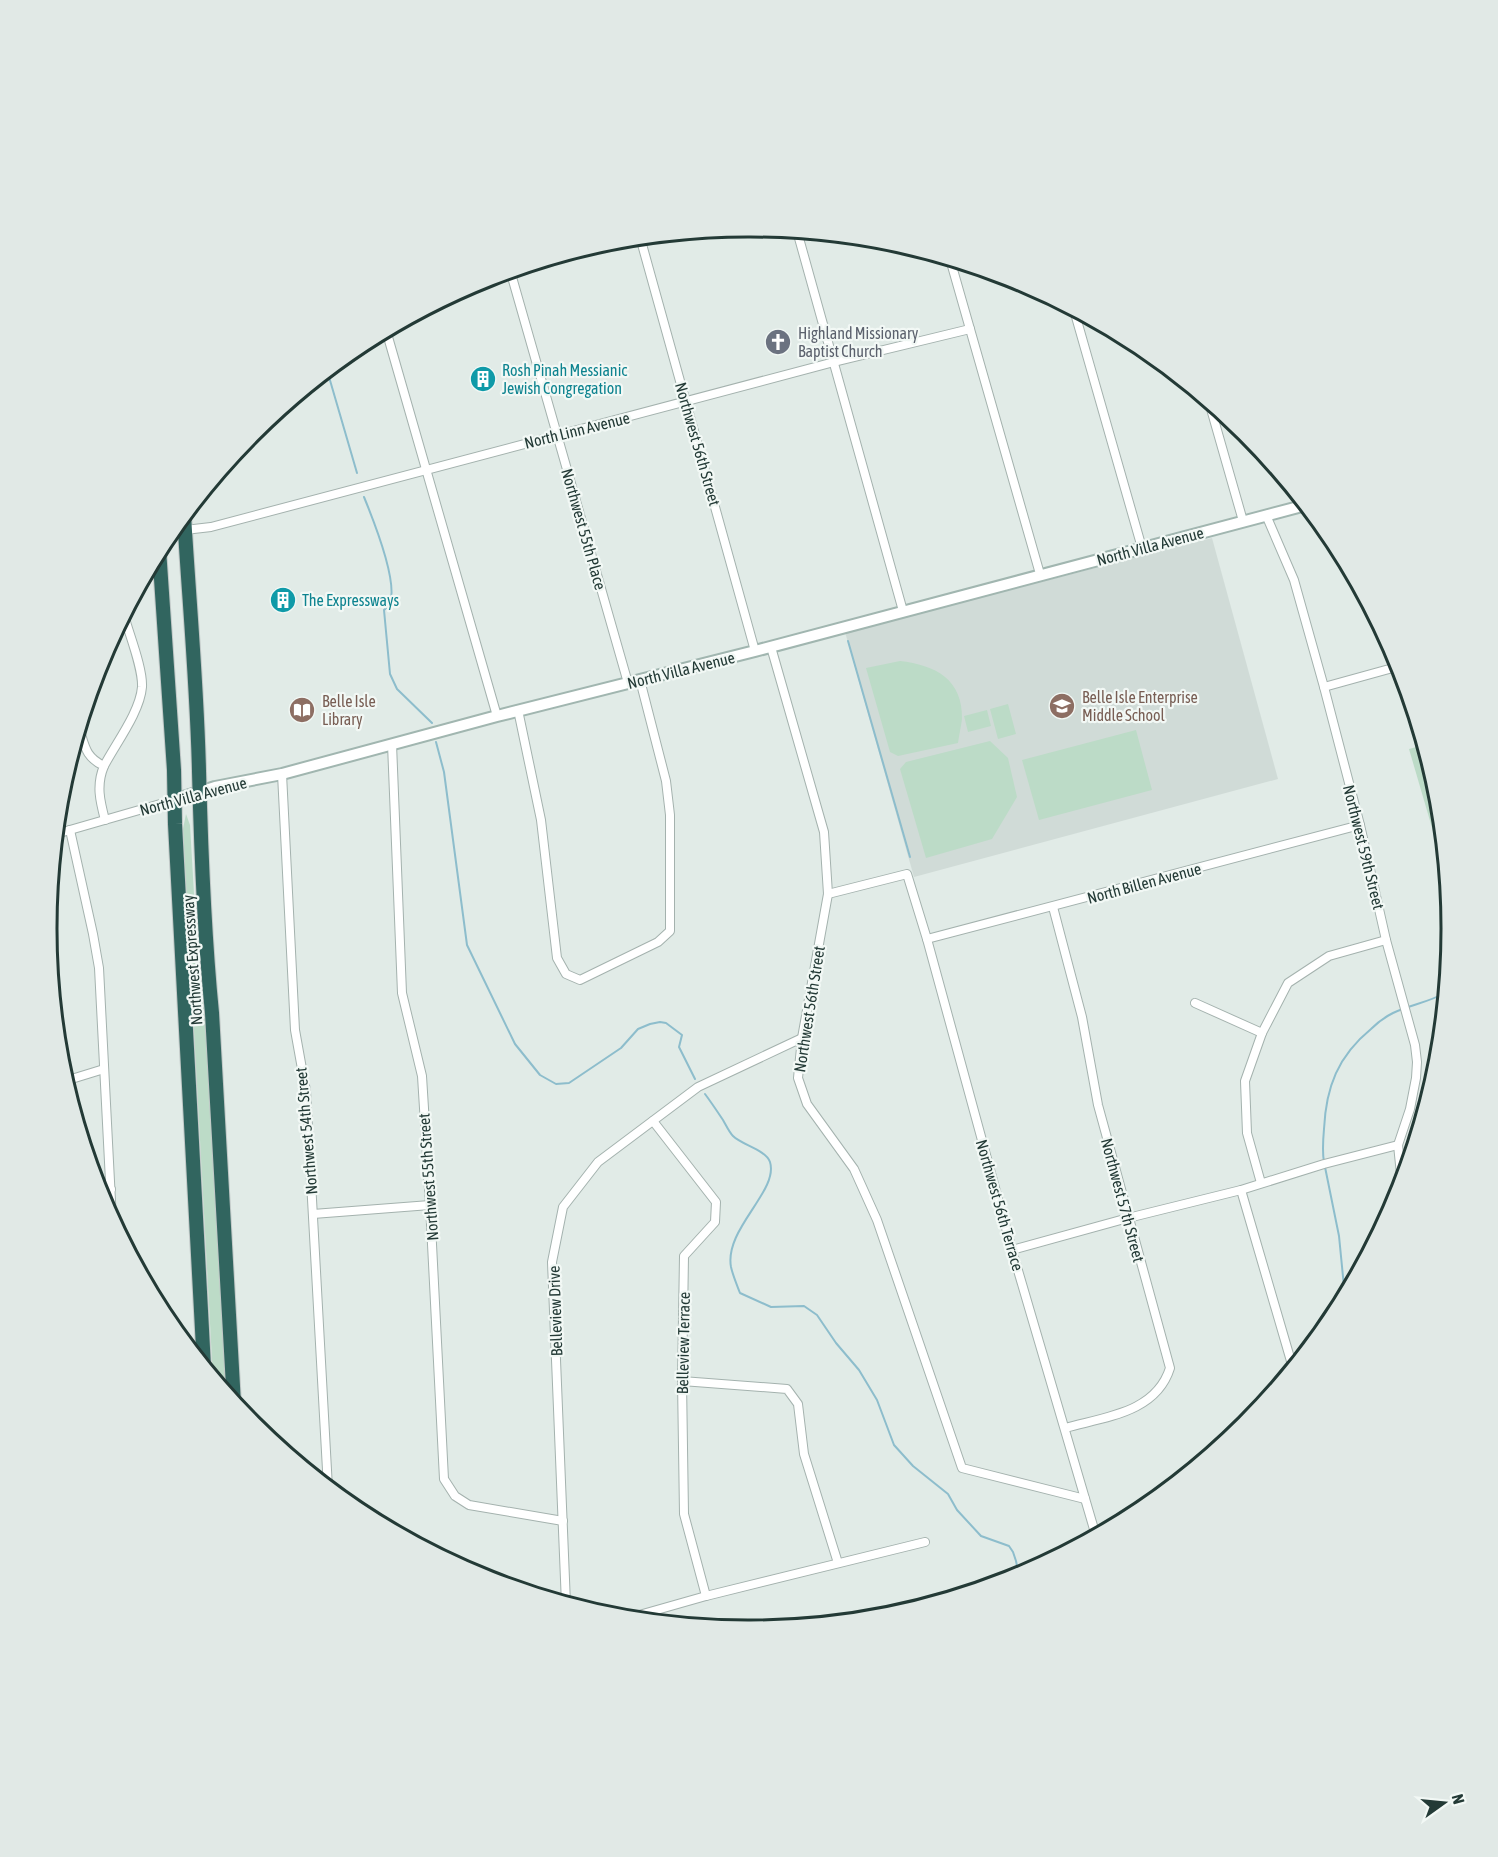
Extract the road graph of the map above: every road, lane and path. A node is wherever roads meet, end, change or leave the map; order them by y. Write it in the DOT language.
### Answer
graph roads {
  1 [pos="799,238"];
  2 [pos="642,245"];
  3 [pos="952,267"];
  4 [pos="512,278"];
  5 [pos="1077,319"];
  6 [pos="970,329"];
  7 [pos="388,338"];
  8 [pos="834,362"];
  9 [pos="686,402"];
  10 [pos="1213,415"];
  11 [pos="557,435"];
  12 [pos="426,469"];
  13 [pos="1298,507"];
  14 [pos="1266,515"];
  15 [pos="1243,521"];
  16 [pos="185,528"];
  17 [pos="180,535"];
  18 [pos="1142,548"];
  19 [pos="160,566"];
  20 [pos="1040,574"];
  21 [pos="903,611"];
  22 [pos="127,625"];
  23 [pos="771,646"];
  24 [pos="755,651"];
  25 [pos="1390,669"];
  26 [pos="640,680"];
  27 [pos="628,683"];
  28 [pos="1324,687"];
  29 [pos="518,710"];
  30 [pos="497,716"];
  31 [pos="83,741"];
  32 [pos="392,744"];
  33 [pos="104,766"];
  34 [pos="282,774"];
  35 [pos="199,792"];
  36 [pos="174,800"];
  37 [pos="105,820"];
  38 [pos="1360,825"];
  39 [pos="70,830"];
  40 [pos="64,832"];
  41 [pos="828,894"];
  42 [pos="1053,907"];
  43 [pos="927,939"];
  44 [pos="1386,940"];
  45 [pos="1195,1003"];
  46 [pos="1262,1033"];
  47 [pos="802,1038"];
  48 [pos="104,1069"];
  49 [pos="74,1078"];
  50 [pos="653,1121"];
  51 [pos="1398,1145"];
  52 [pos="1400,1162"];
  53 [pos="1261,1183"];
  54 [pos="111,1189"];
  55 [pos="1241,1190"];
  56 [pos="111,1196"];
  57 [pos="430,1205"];
  58 [pos="313,1214"];
  59 [pos="1128,1218"];
  60 [pos="1012,1250"];
  61 [pos="203,1354"];
  62 [pos="1290,1359"];
  63 [pos="682,1381"];
  64 [pos="233,1389"];
  65 [pos="1065,1428"];
  66 [pos="327,1478"];
  67 [pos="1085,1499"];
  68 [pos="563,1521"];
  69 [pos="1094,1529"];
  70 [pos="925,1542"];
  71 [pos="838,1563"];
  72 [pos="566,1596"];
  73 [pos="706,1596"];
  74 [pos="647,1613"];
  1 -- 8 [label="street"];
  2 -- 9 [label="street, Northwest 56th Street"];
  3 -- 6 [label="street"];
  4 -- 11 [label="street, Northwest 55th Place"];
  5 -- 18 [label="street"];
  6 -- 8 [label="street, North Linn Avenue"];
  6 -- 20 [label="street"];
  7 -- 12 [label="street"];
  8 -- 9 [label="street, North Linn Avenue"];
  8 -- 21 [label="street"];
  9 -- 11 [label="street, North Linn Avenue"];
  9 -- 24 [label="street, Northwest 56th Street"];
  10 -- 15 [label="street"];
  11 -- 12 [label="street, North Linn Avenue"];
  11 -- 27 [label="street, Northwest 55th Place"];
  12 -- 16 [label="street, North Linn Avenue"];
  12 -- 30 [label="street"];
  13 -- 14 [label="street, North Villa Avenue"];
  14 -- 15 [label="street, North Villa Avenue"];
  14 -- 28 [label="street, Northwest 59th Street"];
  15 -- 18 [label="street, North Villa Avenue"];
  17 -- 35 [label="highway, Northwest Expressway"];
  18 -- 20 [label="street, North Villa Avenue"];
  19 -- 36 [label="highway, Northwest Expressway"];
  20 -- 21 [label="street, North Villa Avenue"];
  21 -- 23 [label="street, North Villa Avenue"];
  22 -- 33 [label="street"];
  23 -- 24 [label="street, North Villa Avenue"];
  23 -- 41 [label="street, Northwest 56th Street"];
  24 -- 26 [label="street, North Villa Avenue"];
  25 -- 28 [label="street"];
  26 -- 27 [label="street, North Villa Avenue"];
  26 -- 29 [label="street"];
  27 -- 29 [label="street, North Villa Avenue"];
  28 -- 38 [label="street, Northwest 59th Street"];
  29 -- 30 [label="street, North Villa Avenue"];
  30 -- 32 [label="street, North Villa Avenue"];
  31 -- 33 [label="street"];
  32 -- 34 [label="street, North Villa Avenue"];
  32 -- 57 [label="street, Northwest 55th Street"];
  33 -- 37 [label="street"];
  34 -- 35 [label="street, North Villa Avenue"];
  34 -- 58 [label="street, Northwest 54th Street"];
  35 -- 36 [label="street, North Villa Avenue"];
  35 -- 64 [label="highway, Northwest Expressway"];
  36 -- 37 [label="street, North Villa Avenue"];
  36 -- 61 [label="highway, Northwest Expressway"];
  37 -- 39 [label="street, North Villa Avenue"];
  38 -- 42 [label="street, North Billen Avenue"];
  38 -- 44 [label="street, Northwest 59th Street"];
  39 -- 40 [label="street, North Villa Avenue"];
  39 -- 48 [label="street"];
  41 -- 43 [label="street, Northwest 56th Terrace"];
  41 -- 47 [label="street, Northwest 56th Street"];
  42 -- 43 [label="street, North Billen Avenue"];
  42 -- 59 [label="street, Northwest 57th Street"];
  43 -- 60 [label="street, Northwest 56th Terrace"];
  44 -- 46 [label="street"];
  44 -- 51 [label="street, Northwest 59th Street"];
  45 -- 46 [label="street"];
  46 -- 53 [label="street"];
  47 -- 50 [label="street, Belleview Drive"];
  47 -- 67 [label="street, Northwest 56th Street"];
  48 -- 49 [label="street"];
  48 -- 54 [label="street"];
  50 -- 63 [label="street, Belleview Terrace"];
  50 -- 68 [label="street, Belleview Drive"];
  51 -- 52 [label="street, Northwest 59th Street"];
  51 -- 53 [label="street"];
  53 -- 55 [label="street"];
  54 -- 56 [label="street"];
  55 -- 59 [label="street"];
  55 -- 62 [label="street"];
  57 -- 58 [label="street"];
  57 -- 68 [label="street, Northwest 55th Street"];
  58 -- 66 [label="street, Northwest 54th Street"];
  59 -- 60 [label="street"];
  59 -- 65 [label="street, Northwest 57th Street"];
  60 -- 65 [label="street, Northwest 56th Terrace"];
  63 -- 71 [label="street"];
  63 -- 73 [label="street, Belleview Terrace"];
  65 -- 67 [label="street, Northwest 56th Terrace"];
  67 -- 69 [label="street, Northwest 56th Terrace"];
  68 -- 72 [label="street, Belleview Drive"];
  70 -- 71 [label="street"];
  71 -- 73 [label="street"];
  73 -- 74 [label="street"];
}
